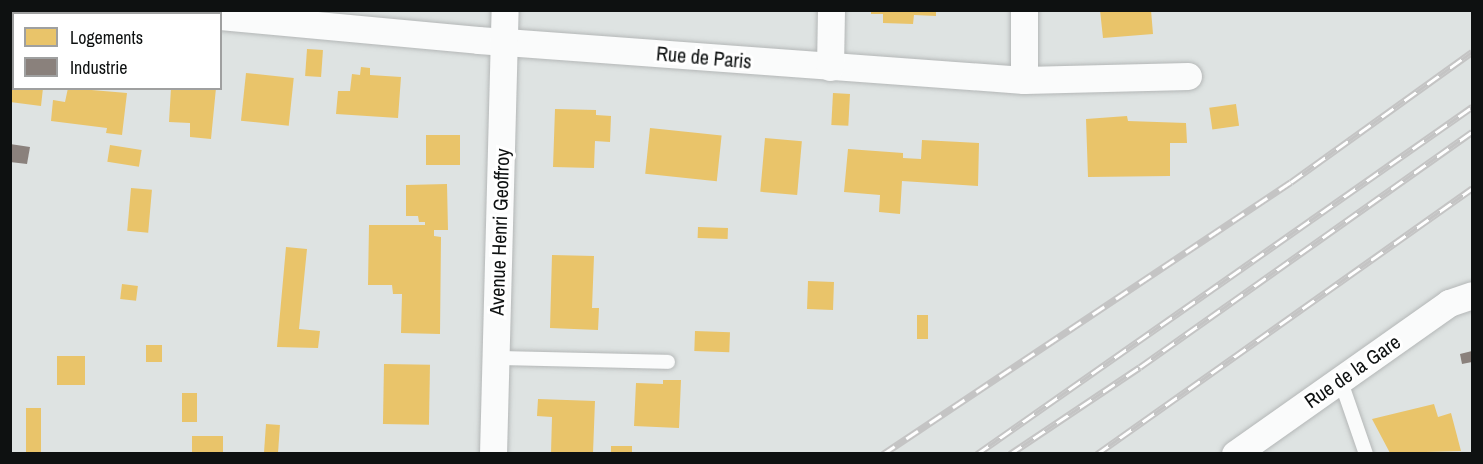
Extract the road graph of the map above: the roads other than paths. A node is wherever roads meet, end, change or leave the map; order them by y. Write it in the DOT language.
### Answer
graph roads {
  1 [pos="161,10"];
  2 [pos="505,10"];
  3 [pos="831,10"];
  4 [pos="1024,10"];
  5 [pos="177,12"];
  6 [pos="222,16"];
  7 [pos="504,41"];
  8 [pos="830,67"];
  9 [pos="1188,76"];
  10 [pos="1024,80"];
  11 [pos="1473,295"];
  12 [pos="496,358"];
  13 [pos="668,362"];
  14 [pos="1340,379"];
  15 [pos="493,453"];
  16 [pos="1235,453"];
  17 [pos="1366,453"];
  1 -- 5 [label="street"];
  2 -- 7 [label="street, Avenue Henri Geoffroy"];
  3 -- 8 [label="street"];
  4 -- 10 [label="street"];
  6 -- 7 [label="street, Rue de Paris"];
  7 -- 8 [label="street, Rue de Paris"];
  7 -- 12 [label="street, Avenue Henri Geoffroy"];
  8 -- 10 [label="street, Rue de Paris"];
  9 -- 10 [label="street, Rue de Paris"];
  11 -- 14 [label="street, Rue de la Gare"];
  12 -- 13 [label="lane"];
  12 -- 15 [label="street, Avenue Henri Geoffroy"];
  14 -- 16 [label="street, Rue de la Gare"];
  14 -- 17 [label="lane"];
}
